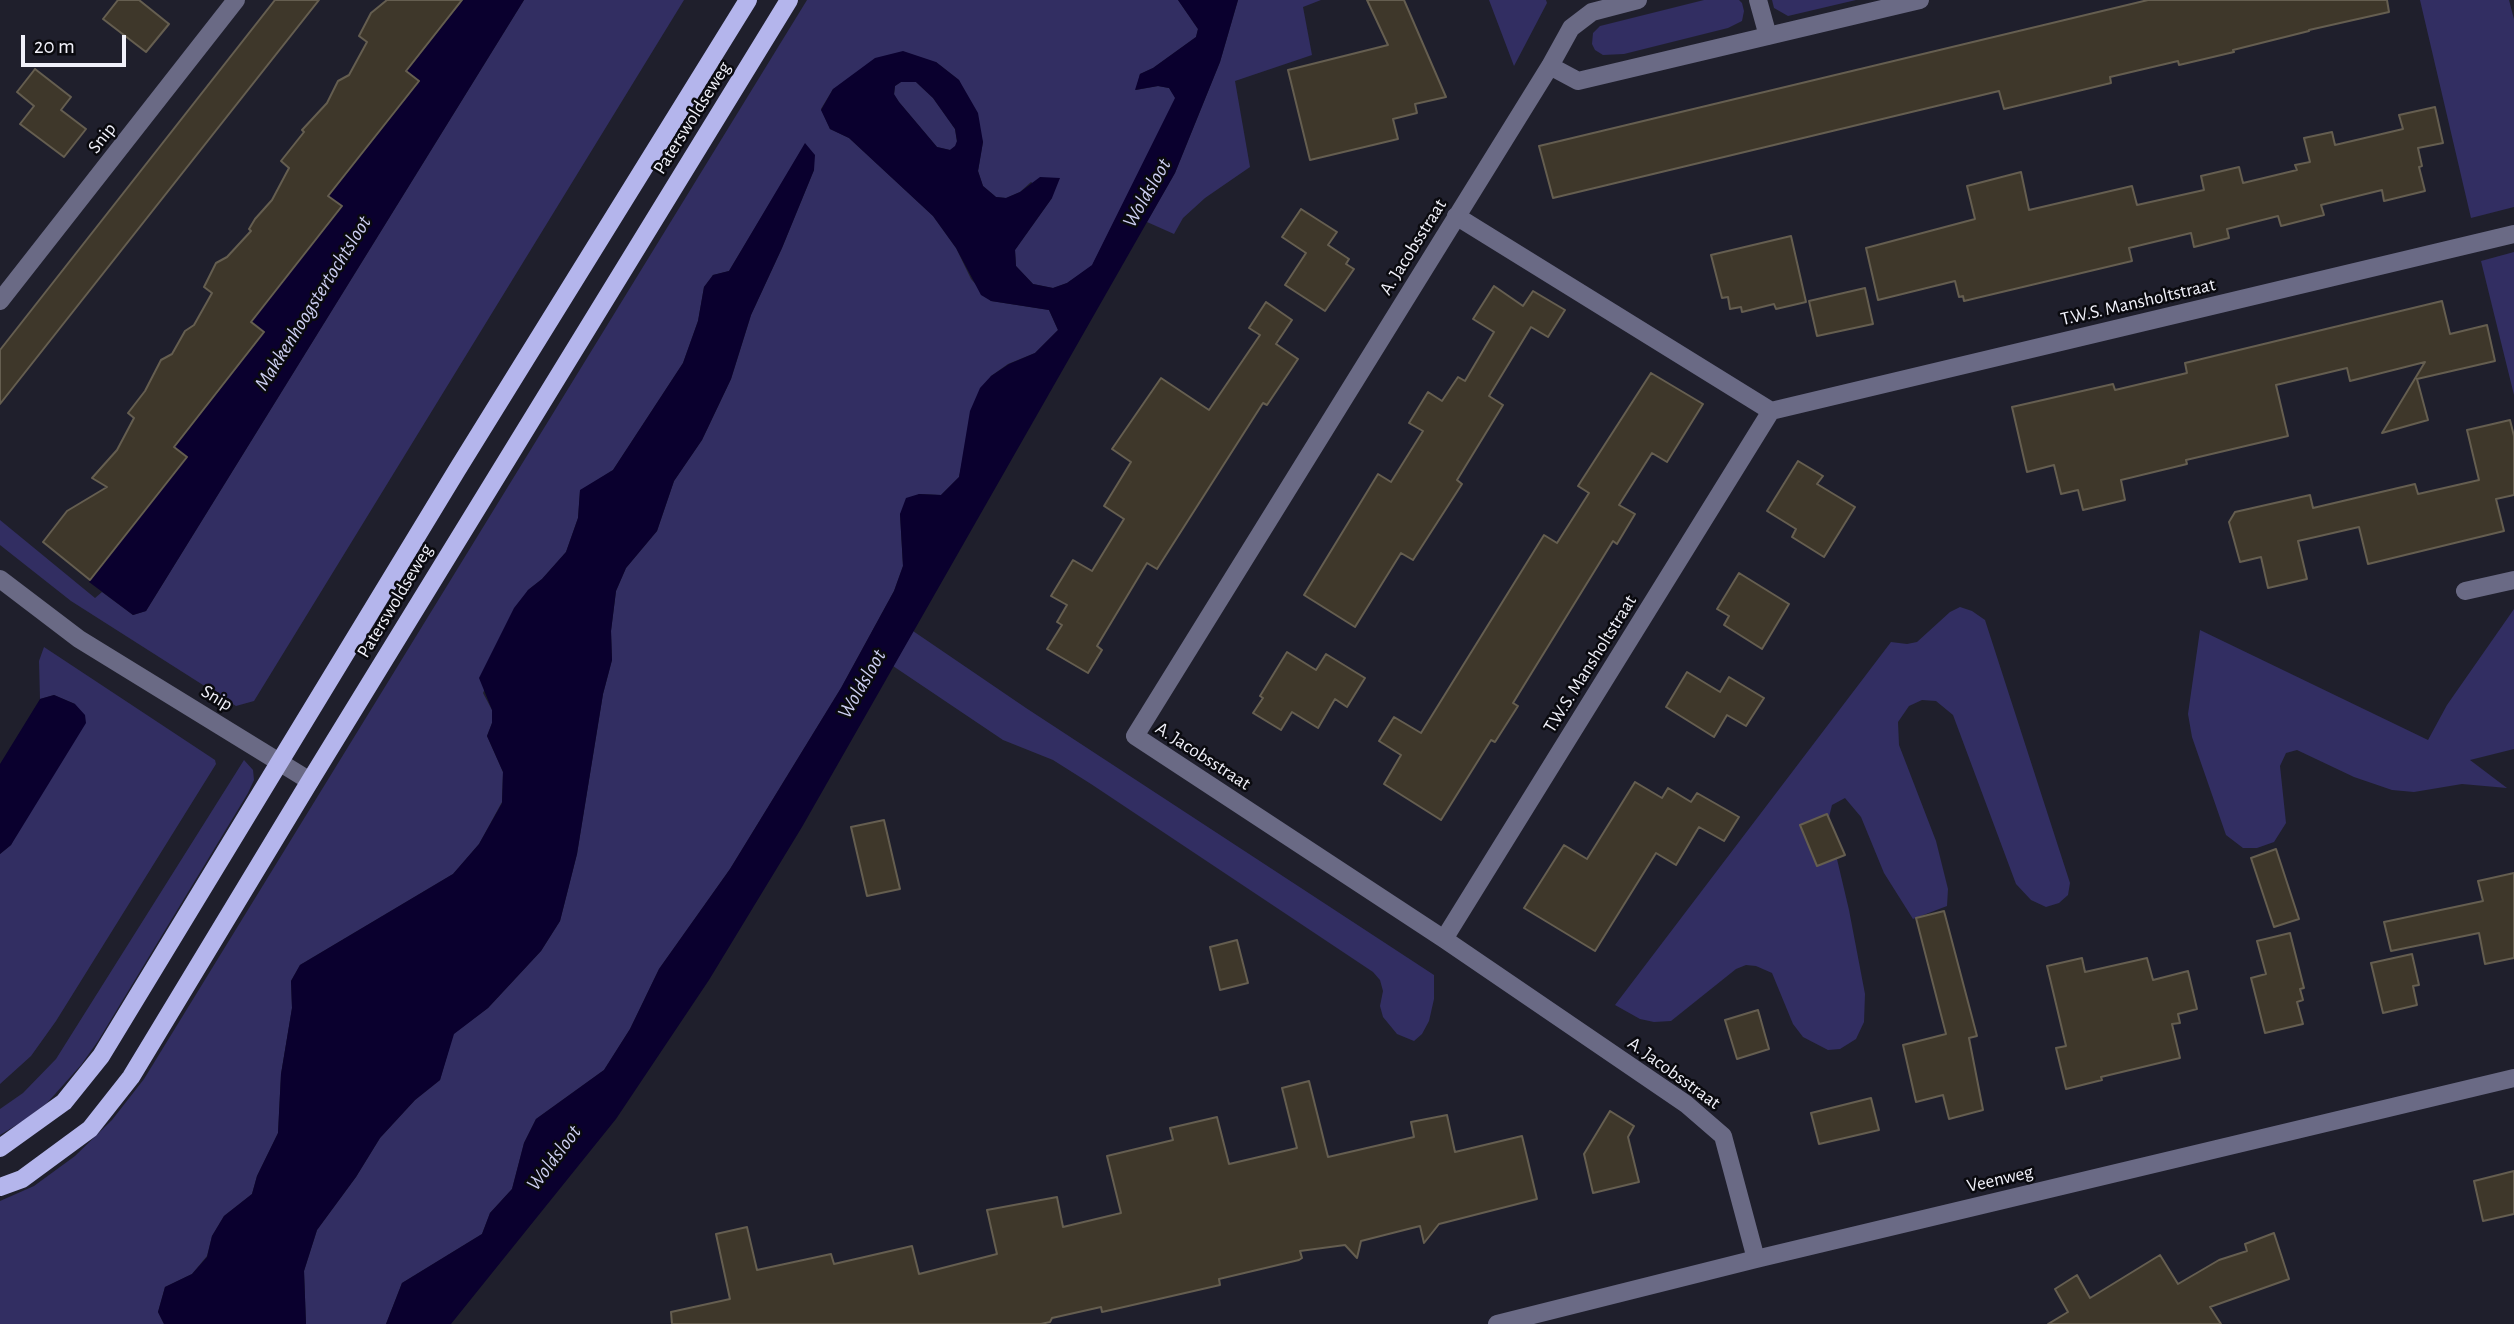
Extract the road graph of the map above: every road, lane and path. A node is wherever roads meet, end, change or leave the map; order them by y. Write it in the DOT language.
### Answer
graph roads {
  1 [pos="236,0"];
  2 [pos="748,0"];
  3 [pos="789,0"];
  4 [pos="1638,0"];
  5 [pos="1758,0"];
  6 [pos="1920,0"];
  7 [pos="1768,36"];
  8 [pos="1550,66"];
  9 [pos="1456,216"];
  10 [pos="2514,234"];
  11 [pos="0,302"];
  12 [pos="1772,411"];
  13 [pos="0,579"];
  14 [pos="2514,580"];
  15 [pos="2465,591"];
  16 [pos="278,761"];
  17 [pos="310,781"];
  18 [pos="1444,939"];
  19 [pos="2514,1078"];
  20 [pos="0,1148"];
  21 [pos="0,1186"];
  22 [pos="1756,1259"];
  23 [pos="1497,1324"];
  1 -- 11 [label="street, Snip"];
  2 -- 16 [label="main road, Paterswoldseweg"];
  3 -- 17 [label="main road, Paterswoldseweg"];
  4 -- 8 [label="street, A. Jacobsstraat"];
  5 -- 7 [label="street"];
  6 -- 7 [label="street"];
  7 -- 8 [label="street"];
  8 -- 9 [label="street, A. Jacobsstraat"];
  9 -- 12 [label="street"];
  9 -- 18 [label="street, A. Jacobsstraat"];
  10 -- 12 [label="street, T.W.S. Mansholtstraat"];
  12 -- 18 [label="street, T.W.S. Mansholtstraat"];
  13 -- 16 [label="street, Snip"];
  14 -- 15 [label="street"];
  16 -- 17 [label="street, Snip"];
  16 -- 20 [label="main road, Paterswoldseweg"];
  17 -- 21 [label="main road, Paterswoldseweg"];
  18 -- 22 [label="street, A. Jacobsstraat"];
  19 -- 22 [label="street, Veenweg"];
  22 -- 23 [label="street, Veenweg"];
}
